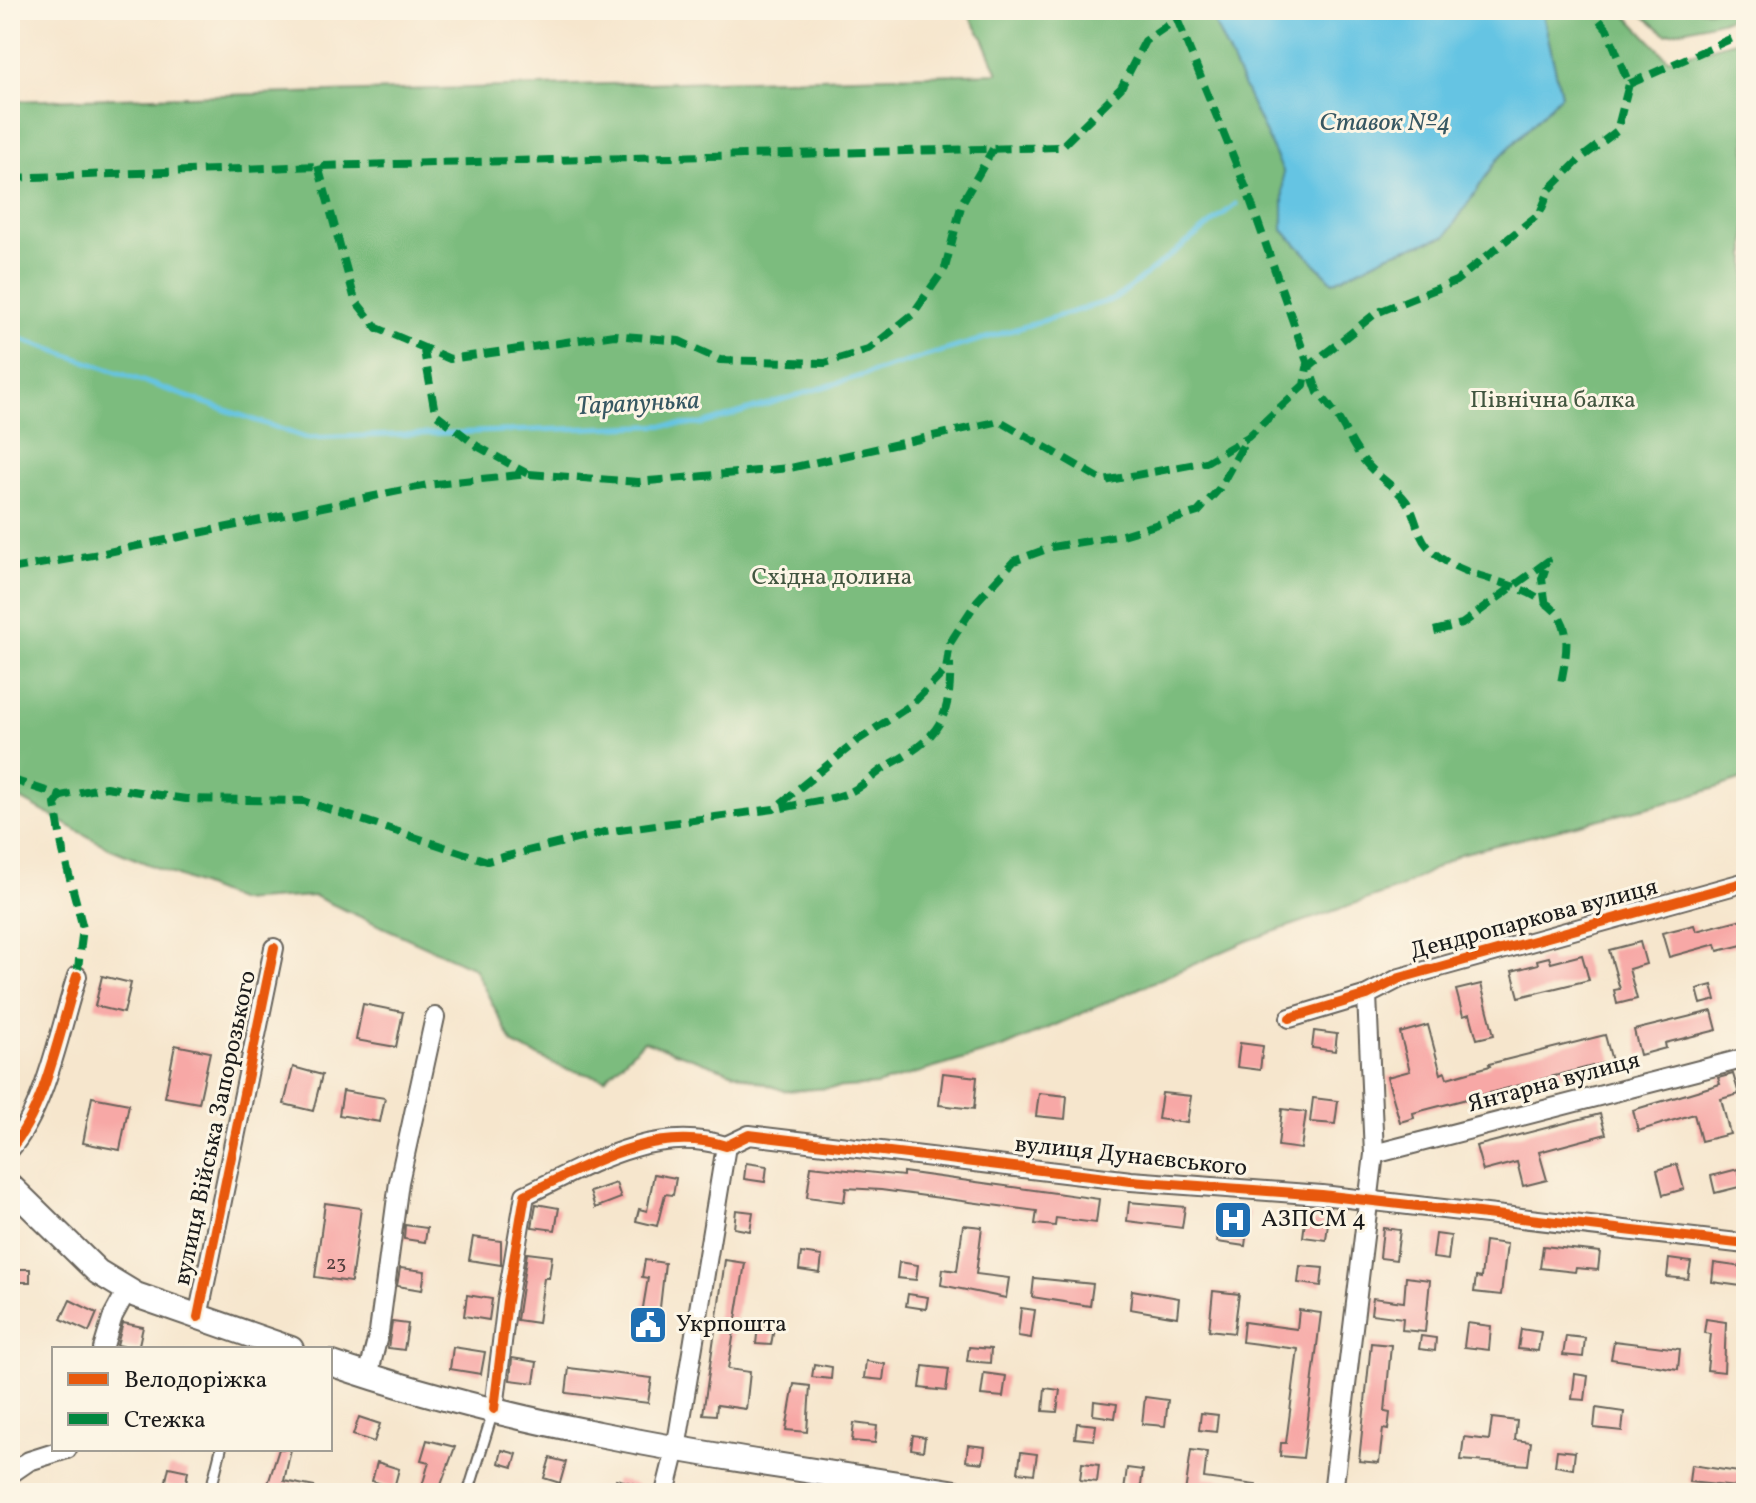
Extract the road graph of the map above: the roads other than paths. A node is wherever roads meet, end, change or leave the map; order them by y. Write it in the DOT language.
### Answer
graph roads {
  1 [pos="1746,882"];
  2 [pos="274,948"];
  3 [pos="77,976"];
  4 [pos="1367,995"];
  5 [pos="435,1017"];
  6 [pos="1290,1018"];
  7 [pos="1746,1058"];
  8 [pos="726,1146"];
  9 [pos="10,1149"];
  10 [pos="1374,1154"];
  11 [pos="10,1186"];
  12 [pos="1367,1200"];
  13 [pos="1746,1244"];
  14 [pos="127,1290"];
  15 [pos="198,1317"];
  16 [pos="255,1343"];
  17 [pos="104,1347"];
  18 [pos="279,1347"];
  19 [pos="332,1364"];
  20 [pos="368,1376"];
  21 [pos="494,1409"];
  22 [pos="676,1449"];
  23 [pos="61,1451"];
  24 [pos="220,1451"];
  25 [pos="10,1474"];
  26 [pos="210,1493"];
  27 [pos="468,1493"];
  28 [pos="665,1493"];
  29 [pos="956,1493"];
  30 [pos="1333,1493"];
  1 -- 4 [label="street, Дендропаркова вулиця"];
  2 -- 15 [label="street, вулиця Війська Запорозького"];
  3 -- 9 [label="street"];
  4 -- 6 [label="street, Дендропаркова вулиця"];
  4 -- 10 [label="street"];
  5 -- 20 [label="street"];
  7 -- 10 [label="street, Янтарна вулиця"];
  8 -- 12 [label="street, вулиця Дунаєвського"];
  8 -- 21 [label="street, вулиця Дунаєвського"];
  8 -- 22 [label="street"];
  10 -- 12 [label="street"];
  11 -- 14 [label="street, вулиця Війська Запорозького"];
  12 -- 13 [label="street, вулиця Дунаєвського"];
  12 -- 30 [label="street"];
  14 -- 15 [label="street, вулиця Війська Запорозького"];
  14 -- 17 [label="street"];
  15 -- 16 [label="street, вулиця Війська Запорозького"];
  16 -- 18 [label="street, вулиця Війська Запорозького"];
  19 -- 20 [label="street"];
  20 -- 21 [label="street"];
  21 -- 22 [label="street"];
  21 -- 27 [label="lane"];
  22 -- 28 [label="street"];
  22 -- 29 [label="street"];
  23 -- 25 [label="street"];
  24 -- 26 [label="lane"];
}
